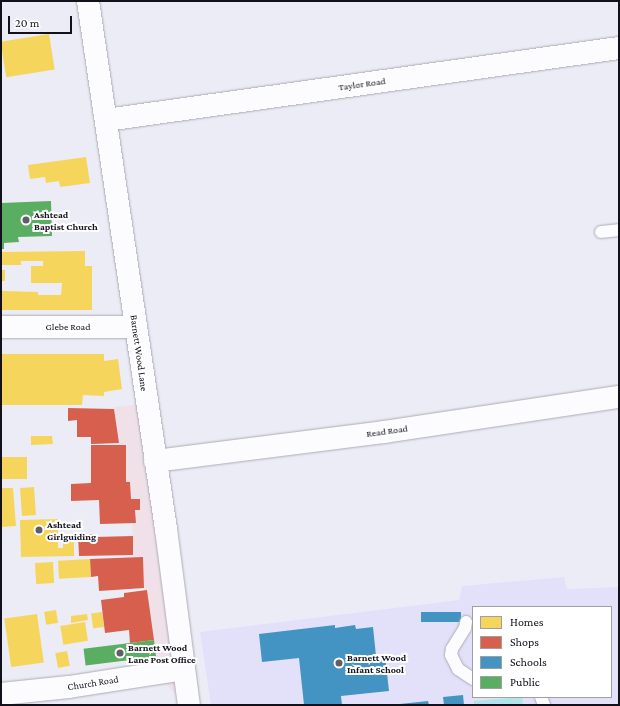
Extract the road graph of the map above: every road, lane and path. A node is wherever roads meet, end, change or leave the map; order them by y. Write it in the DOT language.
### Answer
graph roads {
  1 [pos="88,1"];
  2 [pos="619,48"];
  3 [pos="106,120"];
  4 [pos="619,230"];
  5 [pos="601,232"];
  6 [pos="135,326"];
  7 [pos="1,327"];
  8 [pos="619,397"];
  9 [pos="155,461"];
  10 [pos="466,622"];
  11 [pos="184,670"];
  12 [pos="472,678"];
  13 [pos="1,694"];
  14 [pos="189,705"];
  1 -- 3 [label="street, Barnett Wood Lane"];
  2 -- 3 [label="street, Taylor Road"];
  3 -- 6 [label="street, Barnett Wood Lane"];
  4 -- 5 [label="lane"];
  6 -- 7 [label="street, Glebe Road"];
  6 -- 9 [label="street, Barnett Wood Lane"];
  8 -- 9 [label="street, Read Road"];
  9 -- 11 [label="street, Barnett Wood Lane"];
  10 -- 12 [label="lane"];
  11 -- 13 [label="street, Church Road"];
  11 -- 14 [label="street, Barnett Wood Lane"];
}
